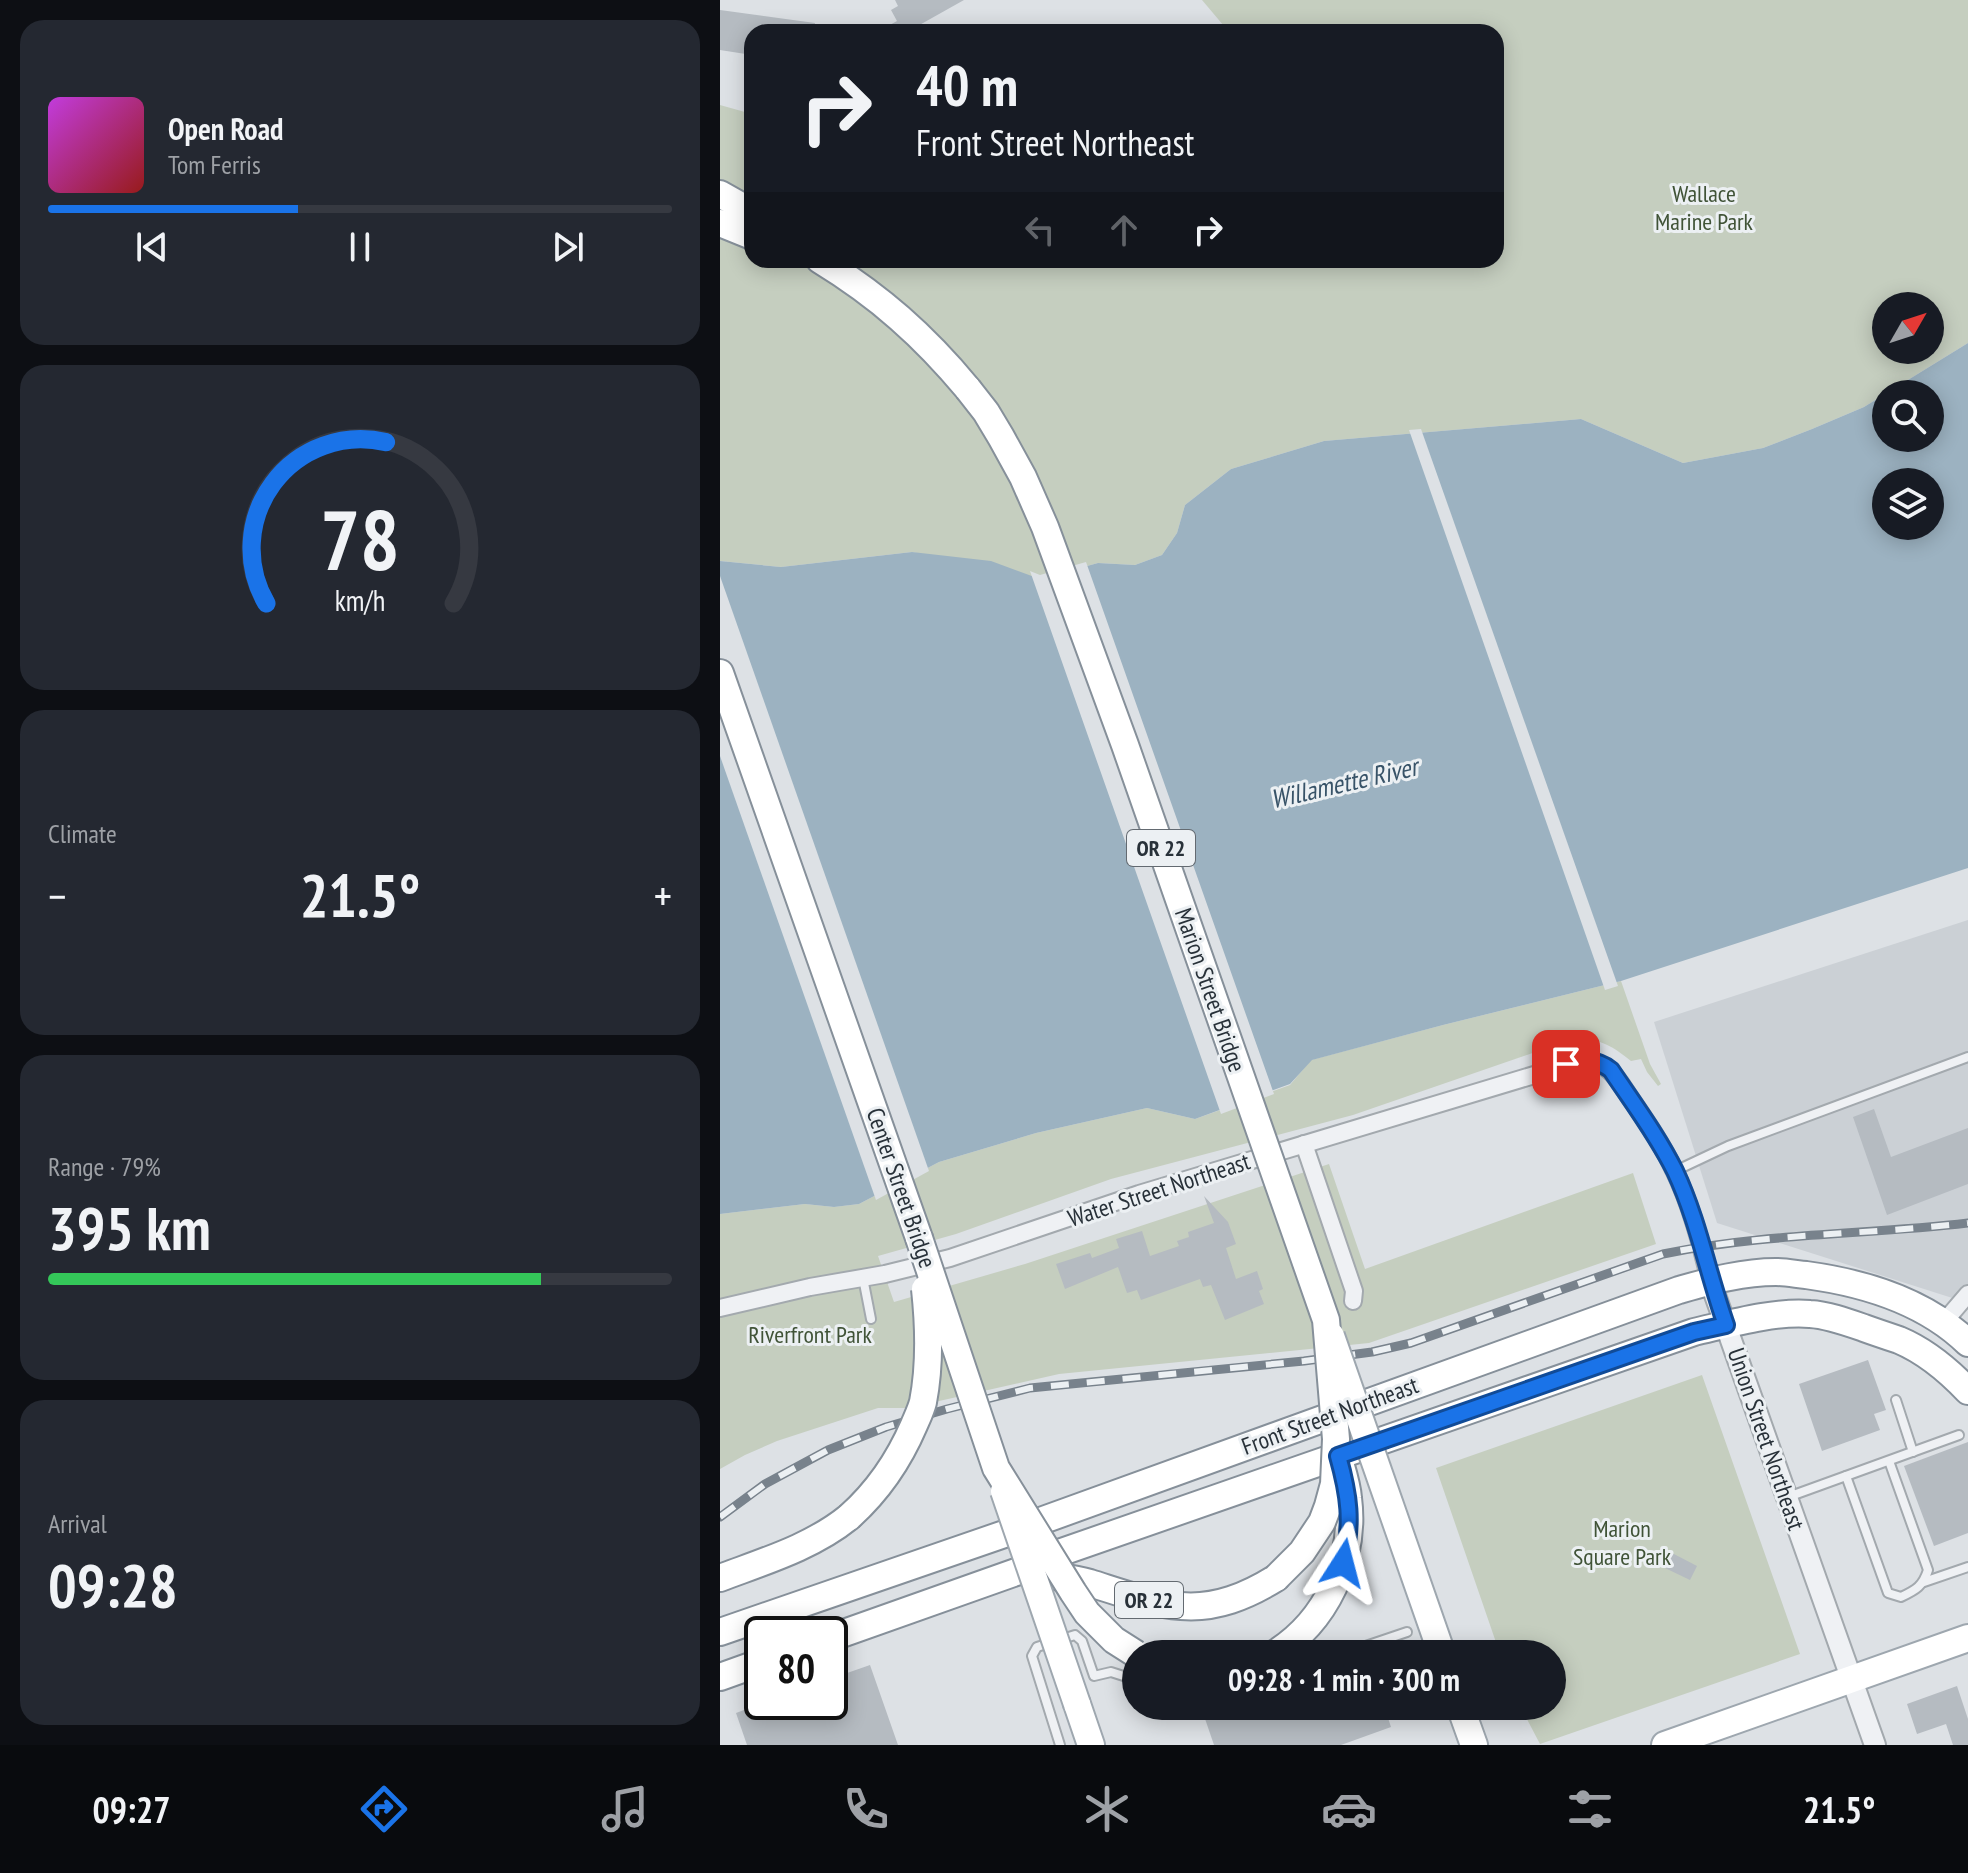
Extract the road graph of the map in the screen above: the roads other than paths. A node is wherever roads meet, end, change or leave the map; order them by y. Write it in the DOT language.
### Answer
graph roads {
  1 [pos="720,194"];
  2 [pos="744,208"];
  3 [pos="720,223"];
  4 [pos="744,233"];
  5 [pos="833,268"];
  6 [pos="720,673"];
  7 [pos="1968,1057"];
  8 [pos="1596,1061"];
  9 [pos="1304,1144"];
  10 [pos="1675,1171"];
  11 [pos="919,1238"];
  12 [pos="863,1278"];
  13 [pos="1710,1281"];
  14 [pos="1968,1294"];
  15 [pos="1353,1301"];
  16 [pos="720,1308"];
  17 [pos="871,1319"];
  18 [pos="1326,1320"];
  19 [pos="1944,1322"];
  20 [pos="1726,1325"];
  21 [pos="1884,1336"];
  22 [pos="1968,1343"];
  23 [pos="1968,1391"];
  24 [pos="1896,1400"];
  25 [pos="1959,1435"];
  26 [pos="1913,1452"];
  27 [pos="1338,1456"];
  28 [pos="1889,1461"];
  29 [pos="996,1468"];
  30 [pos="1846,1476"];
  31 [pos="1787,1497"];
  32 [pos="1968,1567"];
  33 [pos="1019,1571"];
  34 [pos="720,1578"];
  35 [pos="1924,1582"];
  36 [pos="720,1632"];
  37 [pos="848,1632"];
  38 [pos="1407,1632"];
  39 [pos="1968,1638"];
  40 [pos="1293,1640"];
  41 [pos="1383,1640"];
  42 [pos="1437,1640"];
  43 [pos="1122,1645"];
  44 [pos="744,1668"];
  45 [pos="1122,1675"];
  46 [pos="720,1677"];
  47 [pos="1852,1679"];
  48 [pos="1465,1720"];
  49 [pos="1060,1745"];
  50 [pos="1091,1745"];
  51 [pos="1474,1745"];
  52 [pos="1665,1745"];
  53 [pos="1875,1745"];
  1 -- 2 [label="main road"];
  3 -- 4 [label="main road"];
  5 -- 18 [label="main road, Marion Street Bridge / OR 22, bridge"];
  6 -- 11 [label="main road, Center Street Bridge"];
  7 -- 10 [label="lane"];
  8 -- 9 [label="street, Water Street Northeast"];
  8 -- 10 [label="street, Union Street Northeast"];
  9 -- 12 [label="street, Water Street Northeast"];
  9 -- 15 [label="street"];
  10 -- 13 [label="street, Union Street Northeast"];
  11 -- 29 [label="main road, Center Street Bridge, bridge"];
  11 -- 34 [label="main road, bridge"];
  12 -- 16 [label="street, Water Street Northeast"];
  12 -- 17 [label="lane"];
  13 -- 19 [label="main road, Front Street Northeast"];
  13 -- 20 [label="street, Union Street Northeast"];
  13 -- 36 [label="main road, Front Street Northeast"];
  14 -- 19 [label="street"];
  18 -- 33 [label="main road, OR 22, bridge"];
  18 -- 42 [label="main road, Marion Street Bridge, bridge"];
  19 -- 21 [label="main road"];
  19 -- 22 [label="main road, Front Street Northeast"];
  20 -- 21 [label="main road, Front Street Northeast"];
  20 -- 27 [label="main road, Front Street Northeast"];
  20 -- 31 [label="street, Union Street Northeast"];
  21 -- 23 [label="main road, Front Street Northeast"];
  24 -- 26 [label="lane"];
  25 -- 26 [label="lane"];
  26 -- 28 [label="lane"];
  27 -- 33 [label="main road, Front Street Northeast"];
  27 -- 40 [label="main road"];
  28 -- 30 [label="lane"];
  28 -- 35 [label="lane"];
  29 -- 43 [label="main road, bridge"];
  29 -- 50 [label="main road, Center Street Bridge, bridge"];
  30 -- 31 [label="lane"];
  30 -- 35 [label="lane"];
  31 -- 47 [label="street, Union Street Northeast"];
  32 -- 35 [label="lane"];
  33 -- 37 [label="main road, Front Street Northeast / OR 22"];
  38 -- 41 [label="lane"];
  39 -- 47 [label="main road"];
  44 -- 46 [label="main road"];
  45 -- 49 [label="lane"];
  47 -- 52 [label="main road"];
  47 -- 53 [label="street, Union Street Northeast"];
  48 -- 51 [label="main road"];
}
